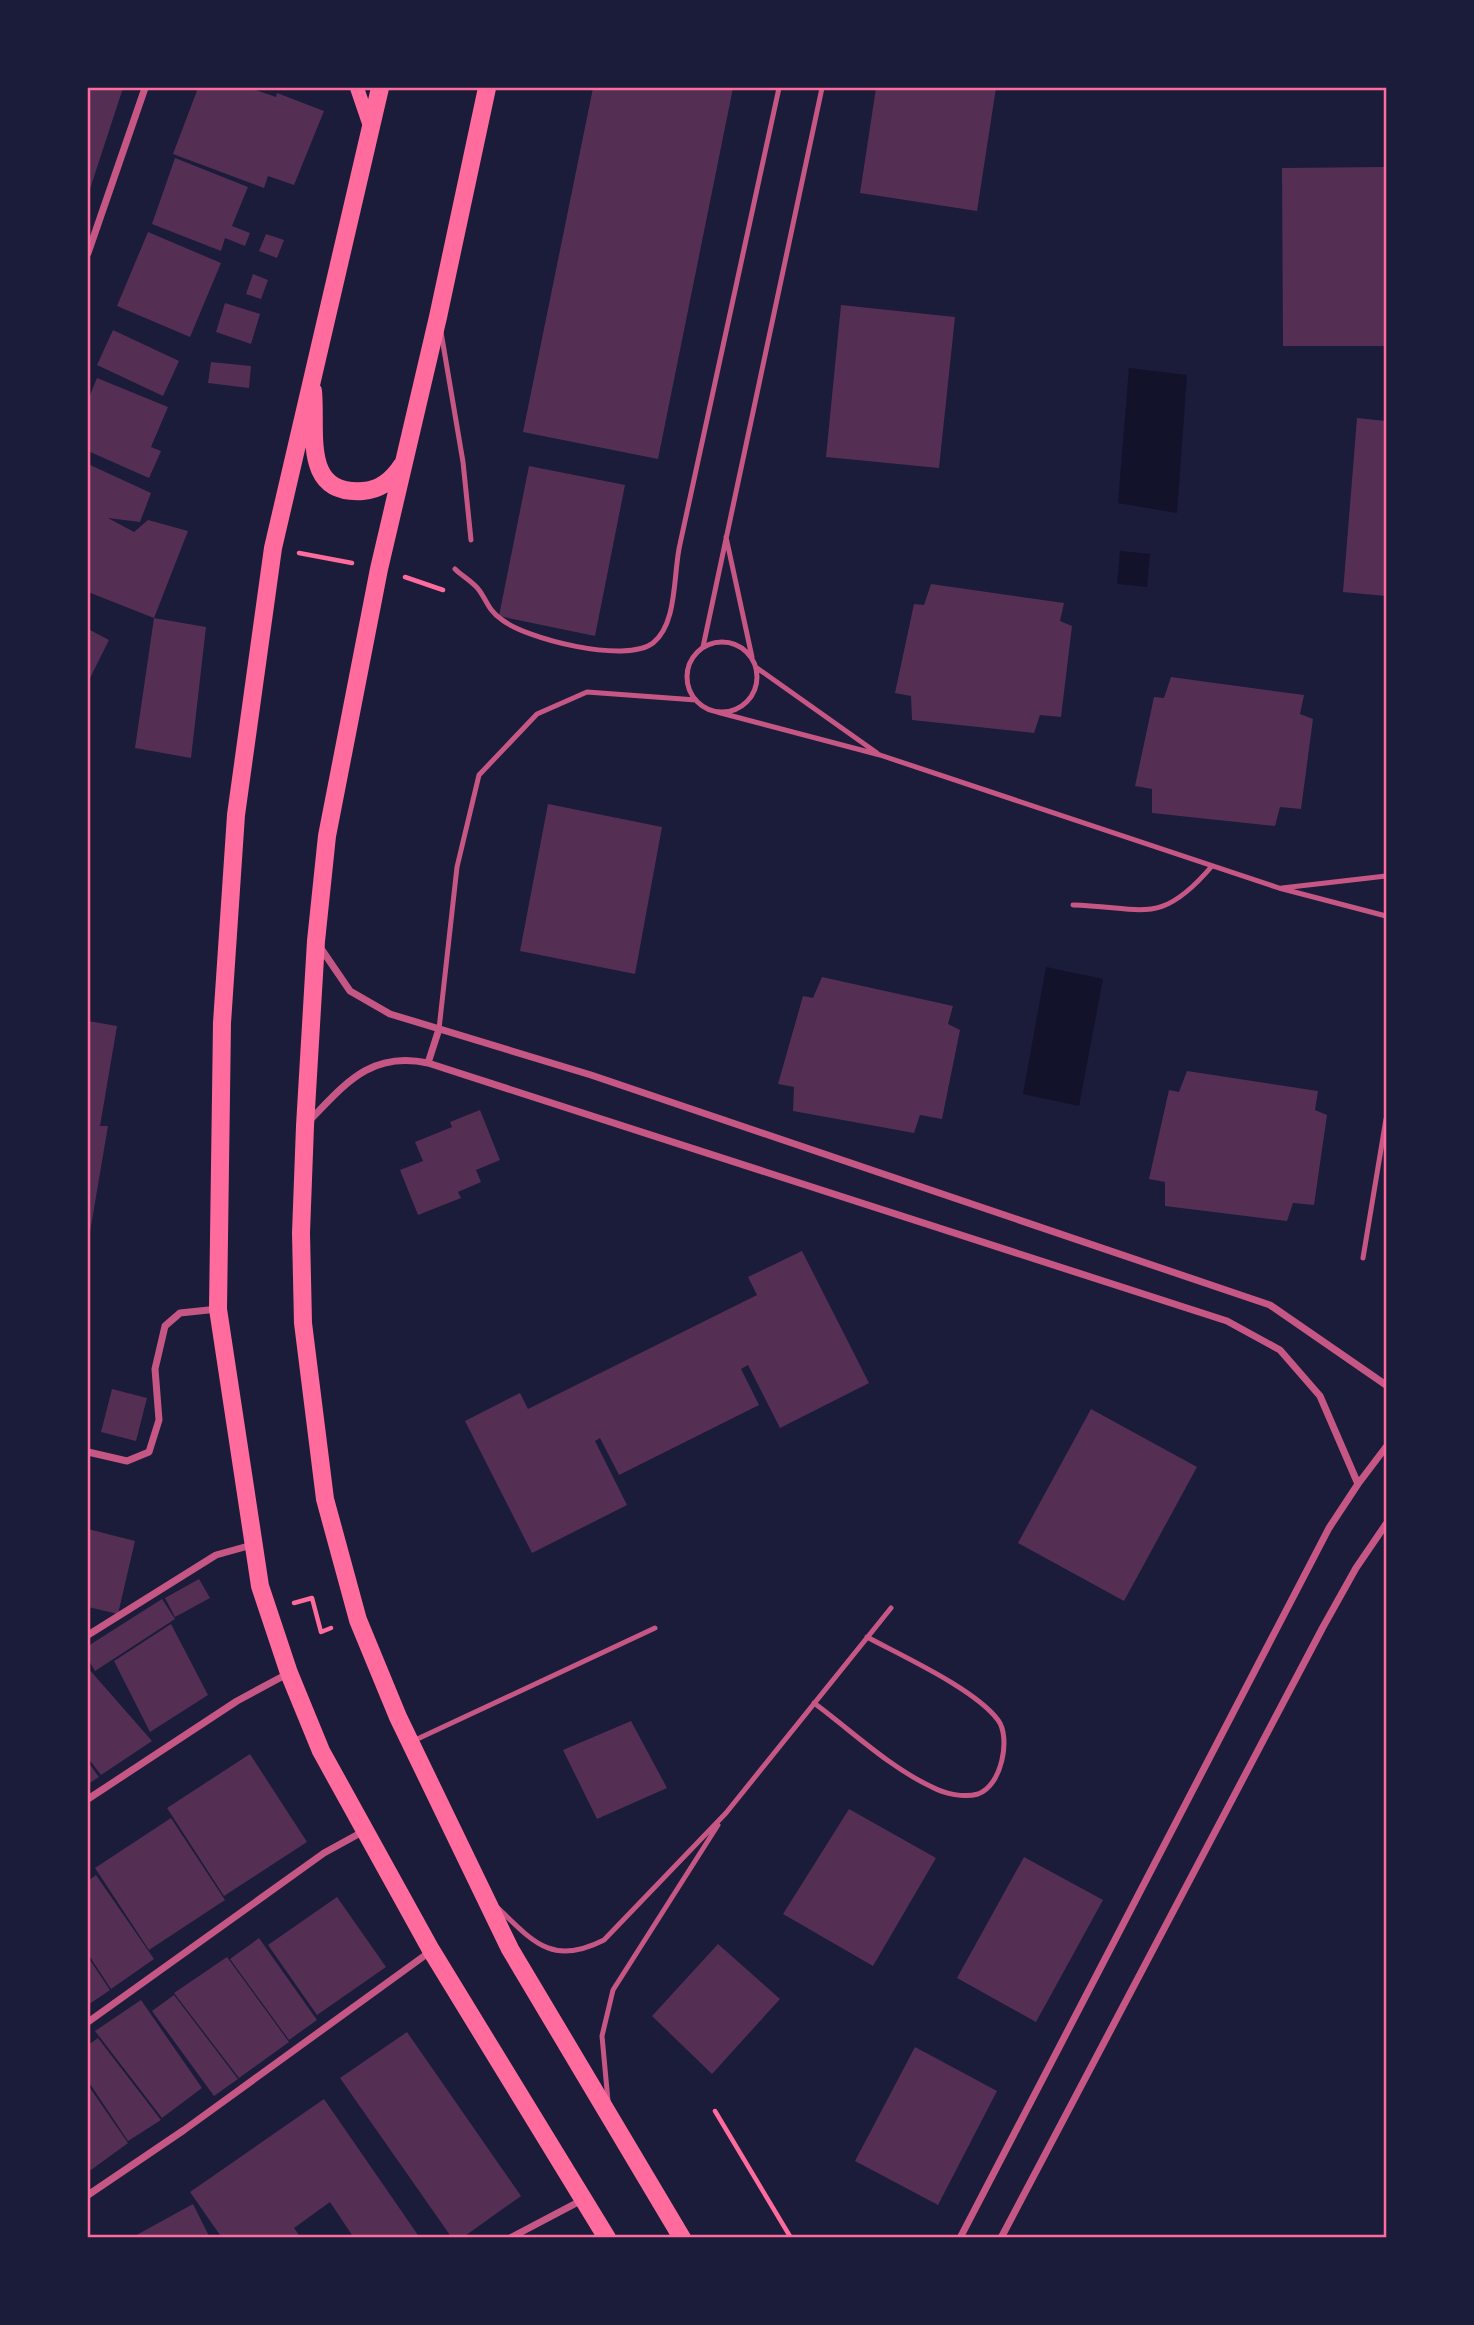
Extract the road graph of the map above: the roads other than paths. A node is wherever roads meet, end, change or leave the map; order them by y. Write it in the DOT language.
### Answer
graph roads {
  1 [pos="145,88"];
  2 [pos="357,88"];
  3 [pos="380,88"];
  4 [pos="487,88"];
  5 [pos="779,88"];
  6 [pos="822,88"];
  7 [pos="372,130"];
  8 [pos="88,253"];
  9 [pos="438,317"];
  10 [pos="312,374"];
  11 [pos="406,457"];
  12 [pos="725,534"];
  13 [pos="471,540"];
  14 [pos="455,569"];
  15 [pos="704,647"];
  16 [pos="752,658"];
  17 [pos="757,668"];
  18 [pos="696,700"];
  19 [pos="717,712"];
  20 [pos="880,755"];
  21 [pos="1212,866"];
  22 [pos="1387,876"];
  23 [pos="1279,888"];
  24 [pos="1073,905"];
  25 [pos="1387,916"];
  26 [pos="316,941"];
  27 [pos="439,1029"];
  28 [pos="428,1063"];
  29 [pos="1387,1119"];
  30 [pos="304,1126"];
  31 [pos="1363,1258"];
  32 [pos="218,1309"];
  33 [pos="1387,1385"];
  34 [pos="1387,1447"];
  35 [pos="88,1452"];
  36 [pos="1358,1484"];
  37 [pos="1387,1524"];
  38 [pos="252,1545"];
  39 [pos="891,1608"];
  40 [pos="655,1628"];
  41 [pos="88,1635"];
  42 [pos="867,1637"];
  43 [pos="289,1673"];
  44 [pos="814,1703"];
  45 [pos="410,1742"];
  46 [pos="88,1799"];
  47 [pos="726,1813"];
  48 [pos="364,1831"];
  49 [pos="483,1894"];
  50 [pos="432,1951"];
  51 [pos="88,2022"];
  52 [pos="610,2118"];
  53 [pos="88,2194"];
  54 [pos="585,2199"];
  55 [pos="510,2238"];
  56 [pos="607,2238"];
  57 [pos="682,2238"];
  58 [pos="960,2238"];
  59 [pos="1001,2238"];
  1 -- 8 [label="street"];
  2 -- 7 [label="main road"];
  3 -- 7 [label="main road"];
  4 -- 9 [label="main road"];
  5 -- 14 [label="lane"];
  6 -- 12 [label="lane"];
  7 -- 10 [label="main road"];
  9 -- 11 [label="main road"];
  9 -- 13 [label="lane"];
  10 -- 11 [label="main road"];
  10 -- 32 [label="main road"];
  11 -- 26 [label="main road"];
  12 -- 15 [label="lane"];
  12 -- 16 [label="lane"];
  15 -- 16 [label="lane"];
  15 -- 18 [label="lane"];
  16 -- 17 [label="lane"];
  17 -- 19 [label="lane"];
  17 -- 20 [label="lane"];
  18 -- 19 [label="lane"];
  18 -- 27 [label="lane"];
  19 -- 20 [label="lane"];
  20 -- 21 [label="lane"];
  21 -- 23 [label="lane"];
  21 -- 24 [label="lane"];
  22 -- 23 [label="lane"];
  23 -- 25 [label="lane"];
  26 -- 27 [label="street"];
  26 -- 30 [label="main road"];
  27 -- 28 [label="street"];
  27 -- 33 [label="street"];
  28 -- 30 [label="street"];
  28 -- 36 [label="street"];
  29 -- 31 [label="lane"];
  30 -- 45 [label="main road"];
  32 -- 35 [label="street"];
  32 -- 38 [label="main road"];
  34 -- 36 [label="street"];
  36 -- 58 [label="street"];
  37 -- 59 [label="street"];
  38 -- 41 [label="street"];
  38 -- 43 [label="main road"];
  39 -- 42 [label="lane"];
  40 -- 45 [label="lane"];
  42 -- 44 [label="lane"];
  42 -- 44 [label="lane"];
  43 -- 46 [label="street"];
  43 -- 48 [label="main road"];
  44 -- 47 [label="lane"];
  45 -- 49 [label="main road"];
  47 -- 49 [label="lane"];
  47 -- 52 [label="lane"];
  48 -- 50 [label="main road"];
  48 -- 51 [label="street"];
  49 -- 52 [label="main road"];
  50 -- 53 [label="street"];
  50 -- 54 [label="main road"];
  52 -- 57 [label="main road"];
  54 -- 55 [label="street"];
  54 -- 56 [label="main road"];
}
